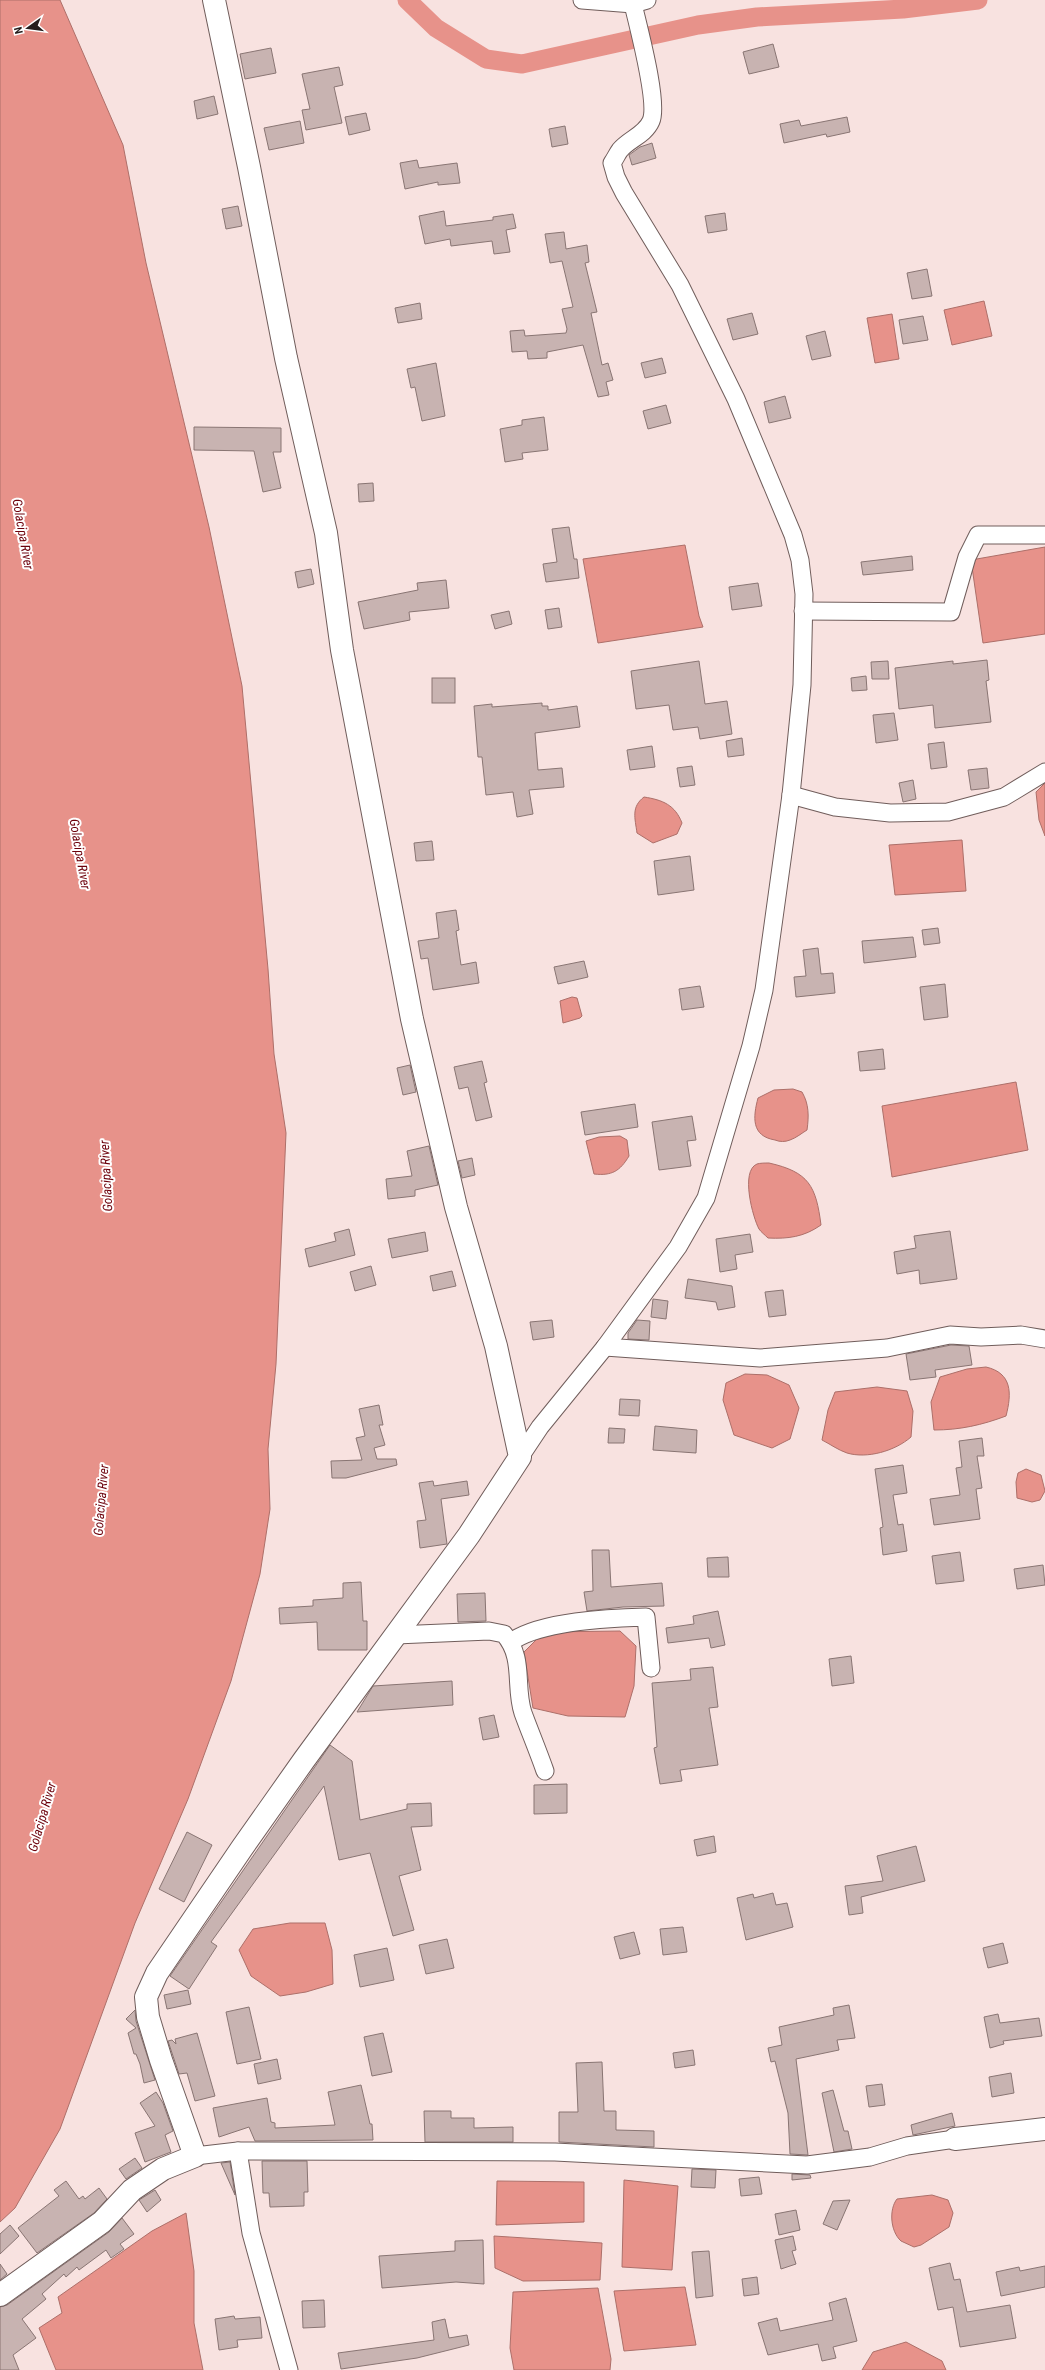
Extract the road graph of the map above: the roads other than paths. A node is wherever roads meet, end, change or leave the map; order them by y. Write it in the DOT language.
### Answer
graph roads {
  1 [pos="214,0"];
  2 [pos="582,0"];
  3 [pos="640,2"];
  4 [pos="1045,534"];
  5 [pos="803,611"];
  6 [pos="1045,772"];
  7 [pos="791,795"];
  8 [pos="1045,1339"];
  9 [pos="605,1347"];
  10 [pos="520,1457"];
  11 [pos="396,1635"];
  12 [pos="511,1642"];
  13 [pos="651,1668"];
  14 [pos="545,1771"];
  15 [pos="1045,2129"];
  16 [pos="955,2140"];
  17 [pos="238,2151"];
  18 [pos="196,2156"];
  19 [pos="0,2295"];
  20 [pos="289,2370"];
  1 -- 10 [label="street"];
  2 -- 3 [label="street"];
  3 -- 5 [label="street"];
  4 -- 5 [label="street"];
  5 -- 7 [label="street"];
  6 -- 7 [label="street"];
  7 -- 9 [label="street"];
  8 -- 9 [label="street"];
  9 -- 10 [label="street"];
  10 -- 11 [label="street"];
  11 -- 12 [label="street"];
  11 -- 18 [label="street"];
  12 -- 13 [label="street"];
  12 -- 14 [label="street"];
  15 -- 16 [label="street"];
  16 -- 17 [label="street"];
  17 -- 18 [label="street"];
  17 -- 20 [label="street"];
  18 -- 19 [label="street"];
}
